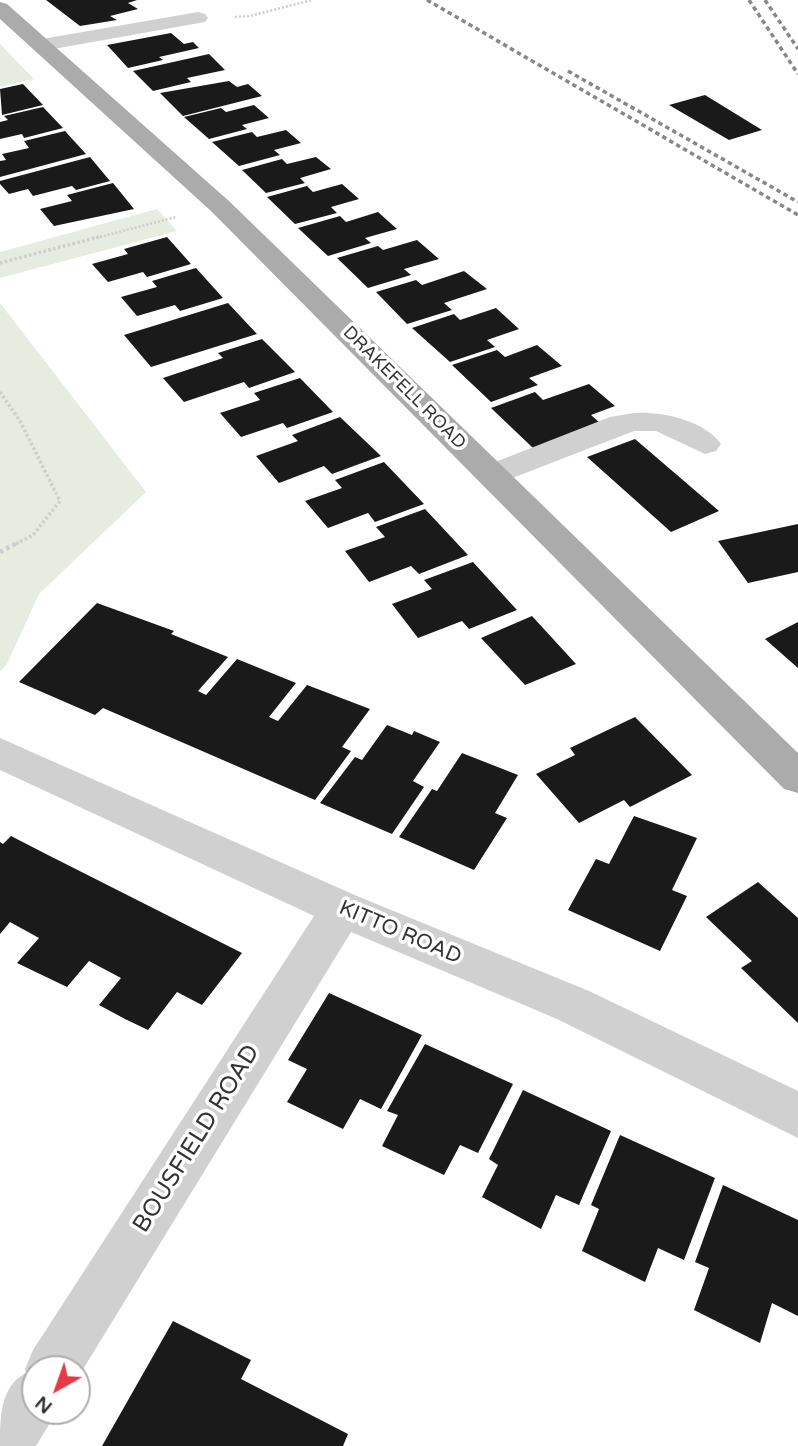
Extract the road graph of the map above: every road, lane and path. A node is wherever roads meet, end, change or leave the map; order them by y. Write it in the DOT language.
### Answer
graph roads {
  1 [pos="312,0"];
  2 [pos="0,8"];
  3 [pos="250,16"];
  4 [pos="198,18"];
  5 [pos="42,45"];
  6 [pos="221,207"];
  7 [pos="0,263"];
  8 [pos="0,392"];
  9 [pos="705,444"];
  10 [pos="491,475"];
  11 [pos="0,551"];
  12 [pos="0,753"];
  13 [pos="798,778"];
  14 [pos="342,909"];
  15 [pos="798,1115"];
  16 [pos="61,1355"];
  17 [pos="21,1419"];
  18 [pos="4,1446"];
  1 -- 3 [label="path"];
  2 -- 5 [label="main road, DRAKEFELL ROAD"];
  4 -- 5 [label="street"];
  5 -- 6 [label="main road, DRAKEFELL ROAD"];
  6 -- 7 [label="path"];
  6 -- 10 [label="main road, DRAKEFELL ROAD"];
  8 -- 11 [label="path"];
  9 -- 10 [label="street"];
  10 -- 13 [label="main road, DRAKEFELL ROAD"];
  12 -- 14 [label="street, KITTO ROAD"];
  14 -- 15 [label="street, KITTO ROAD"];
  14 -- 16 [label="street, BOUSFIELD ROAD"];
  17 -- 18 [label="street"];
}
